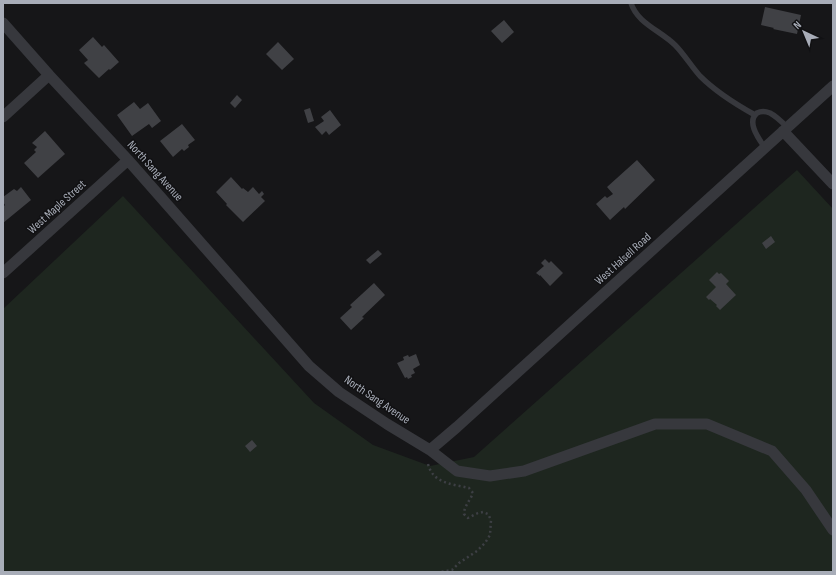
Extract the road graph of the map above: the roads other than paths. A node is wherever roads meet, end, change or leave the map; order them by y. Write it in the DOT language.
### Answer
graph roads {
  1 [pos="632,3"];
  2 [pos="3,23"];
  3 [pos="49,75"];
  4 [pos="833,86"];
  5 [pos="755,115"];
  6 [pos="3,117"];
  7 [pos="785,129"];
  8 [pos="765,148"];
  9 [pos="128,160"];
  10 [pos="833,184"];
  11 [pos="3,274"];
  12 [pos="430,450"];
  13 [pos="833,530"];
  1 -- 5 [label="lane"];
  2 -- 3 [label="street, North Sang Avenue"];
  3 -- 6 [label="street"];
  3 -- 9 [label="street, North Sang Avenue"];
  4 -- 7 [label="street, West Halsell Road"];
  5 -- 7 [label="lane"];
  5 -- 8 [label="lane"];
  7 -- 8 [label="street, West Halsell Road"];
  7 -- 10 [label="street"];
  8 -- 12 [label="street, West Halsell Road"];
  9 -- 11 [label="street, West Maple Street"];
  9 -- 12 [label="street, North Sang Avenue"];
  12 -- 13 [label="street, North Sang Avenue"];
}
